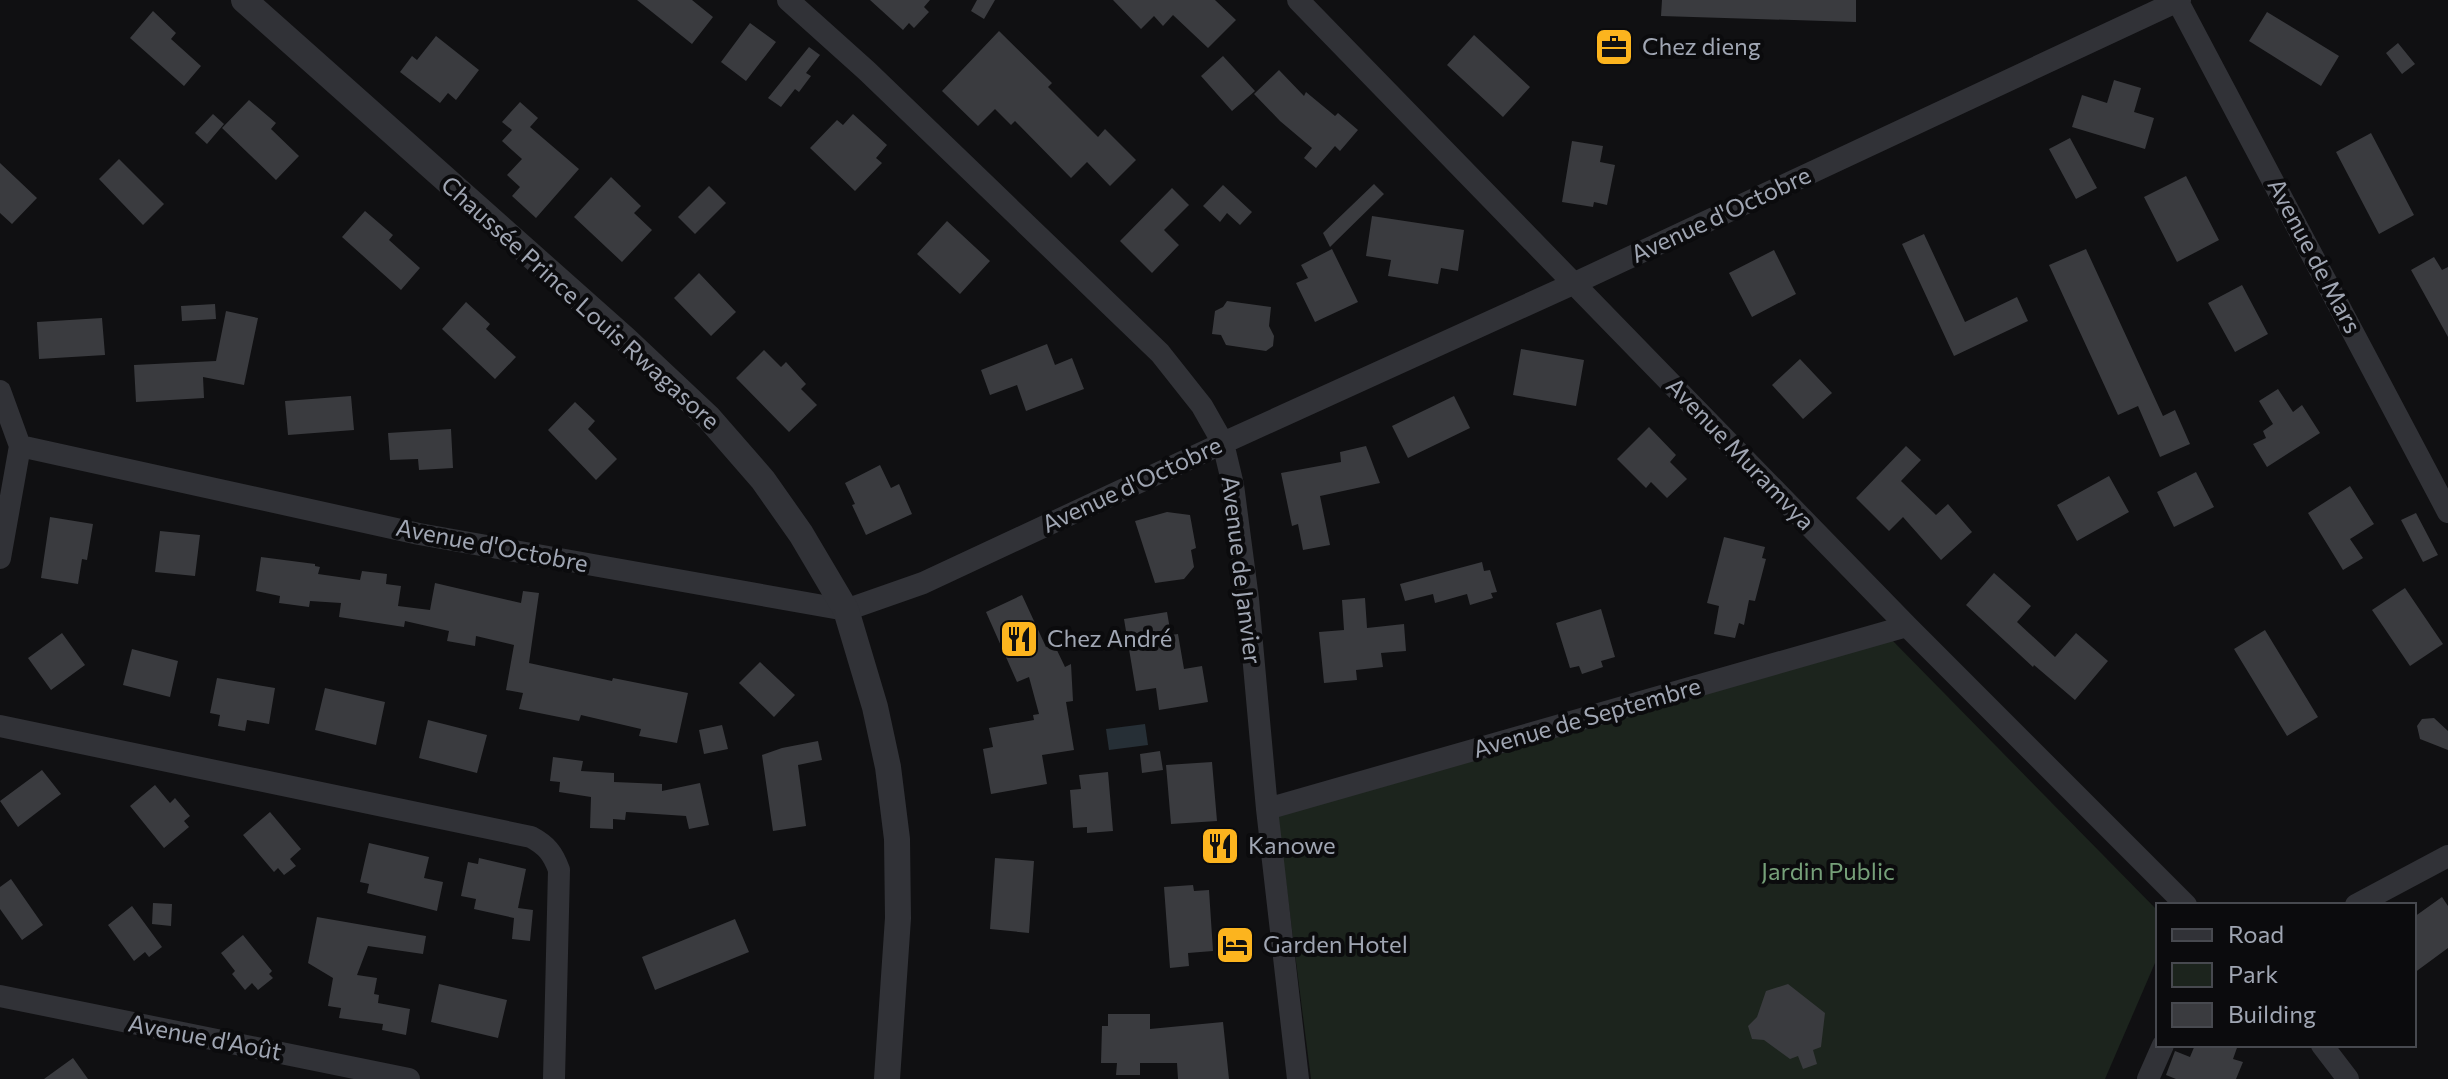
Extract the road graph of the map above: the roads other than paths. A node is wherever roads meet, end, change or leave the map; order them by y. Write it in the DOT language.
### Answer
graph roads {
  1 [pos="244,0"];
  2 [pos="788,0"];
  3 [pos="1298,0"];
  4 [pos="2178,0"];
  5 [pos="1575,283"];
  6 [pos="0,391"];
  7 [pos="1223,443"];
  8 [pos="20,446"];
  9 [pos="2448,512"];
  10 [pos="0,558"];
  11 [pos="846,610"];
  12 [pos="1907,626"];
  13 [pos="0,726"];
  14 [pos="1267,809"];
  15 [pos="2448,856"];
  16 [pos="2184,903"];
  17 [pos="2360,903"];
  18 [pos="0,996"];
  19 [pos="2162,1047"];
  20 [pos="2324,1047"];
  21 [pos="409,1079"];
  22 [pos="554,1079"];
  23 [pos="887,1079"];
  24 [pos="1298,1079"];
  25 [pos="2148,1079"];
  26 [pos="2348,1079"];
  1 -- 11 [label="street, Chaussée Prince Louis Rwagasore"];
  2 -- 7 [label="street, Avenue de Janvier"];
  3 -- 5 [label="street, Avenue Muramvya"];
  4 -- 5 [label="street, Avenue d'Octobre"];
  4 -- 9 [label="street, Avenue de Mars"];
  5 -- 7 [label="street, Avenue d'Octobre"];
  5 -- 12 [label="street, Avenue Muramvya"];
  6 -- 8 [label="street"];
  7 -- 11 [label="street, Avenue d'Octobre"];
  7 -- 14 [label="street, Avenue de Janvier"];
  8 -- 10 [label="street"];
  8 -- 11 [label="street, Avenue d'Octobre"];
  11 -- 23 [label="street, Chaussée Prince Louis Rwagasore"];
  12 -- 14 [label="street, Avenue de Septembre"];
  12 -- 16 [label="street, Avenue Muramvya"];
  13 -- 22 [label="street"];
  14 -- 24 [label="street, Avenue de Janvier"];
  15 -- 17 [label="street"];
  18 -- 21 [label="street, Avenue d'Août"];
  19 -- 25 [label="street"];
  20 -- 26 [label="street"];
}
